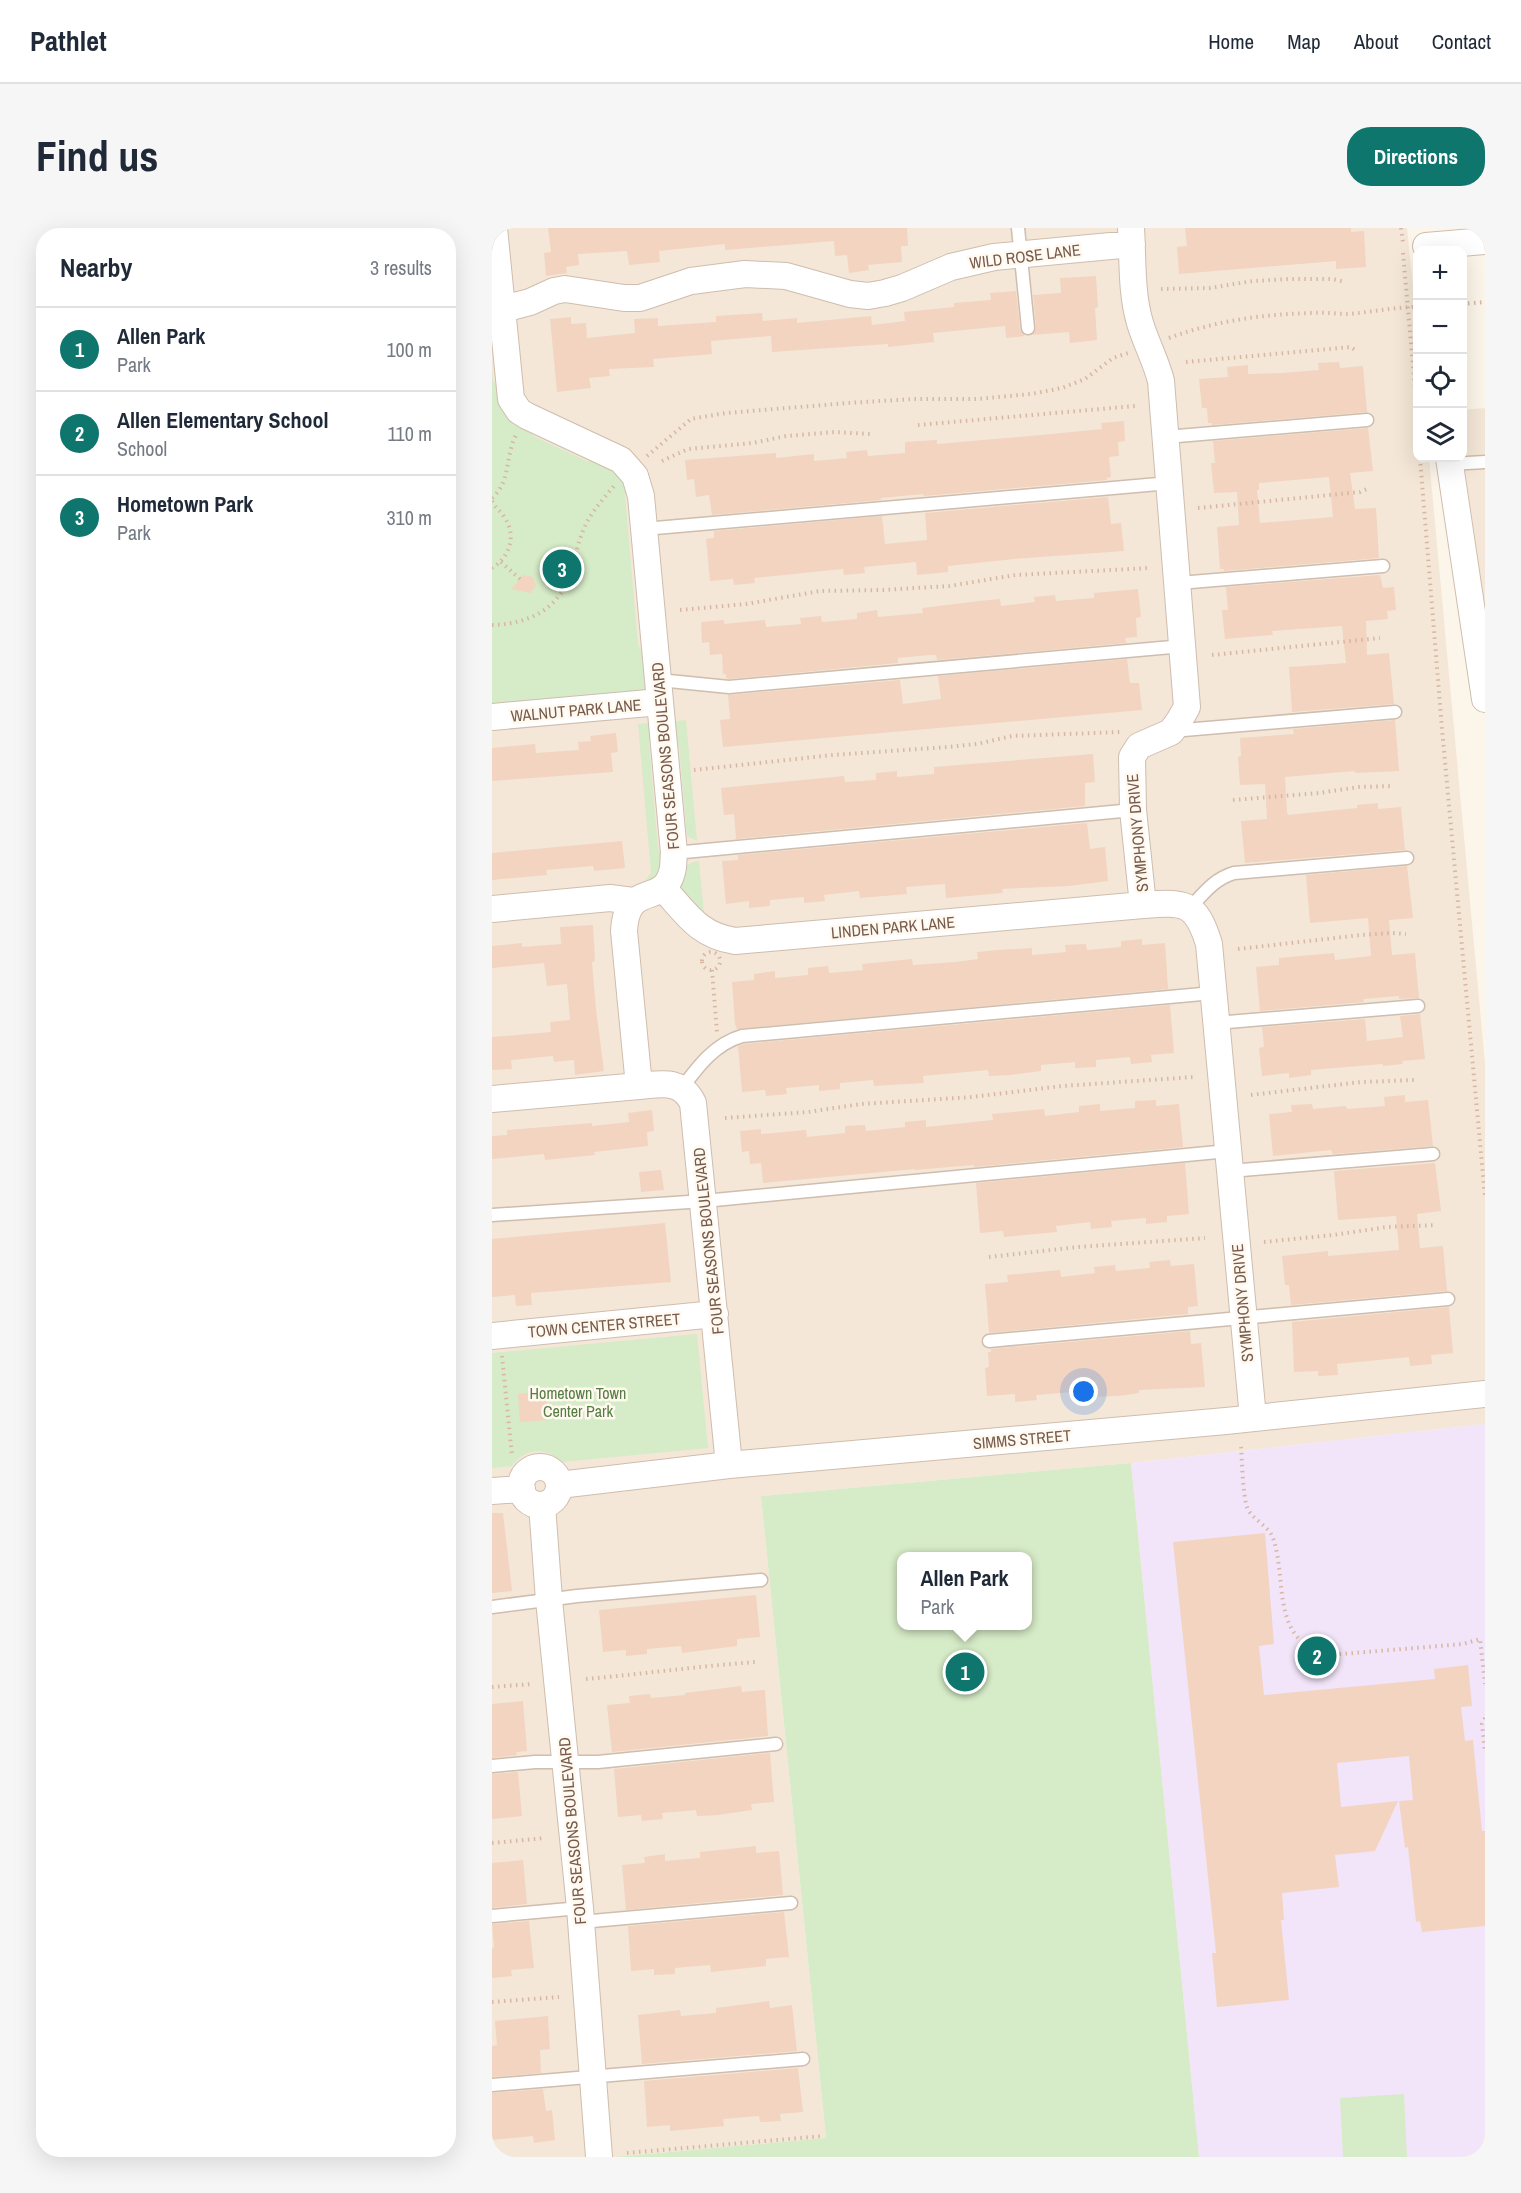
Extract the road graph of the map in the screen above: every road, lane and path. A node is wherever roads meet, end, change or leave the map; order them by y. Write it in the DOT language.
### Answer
graph roads {
  1 [pos="494,228"];
  2 [pos="1018,228"];
  3 [pos="1401,228"];
  4 [pos="1131,236"];
  5 [pos="1485,241"];
  6 [pos="1426,242"];
  7 [pos="1021,255"];
  8 [pos="495,262"];
  9 [pos="1346,282"];
  10 [pos="1161,289"];
  11 [pos="1485,302"];
  12 [pos="1467,304"];
  13 [pos="1408,307"];
  14 [pos="1413,307"];
  15 [pos="502,309"];
  16 [pos="1028,328"];
  17 [pos="1149,346"];
  18 [pos="1355,350"];
  19 [pos="1186,362"];
  20 [pos="1135,406"];
  21 [pos="1417,408"];
  22 [pos="527,416"];
  23 [pos="1367,420"];
  24 [pos="918,425"];
  25 [pos="870,434"];
  26 [pos="1166,437"];
  27 [pos="662,461"];
  28 [pos="1467,461"];
  29 [pos="1420,462"];
  30 [pos="1450,462"];
  31 [pos="1485,462"];
  32 [pos="626,464"];
  33 [pos="1170,483"];
  34 [pos="1367,489"];
  35 [pos="492,500"];
  36 [pos="1198,508"];
  37 [pos="644,529"];
  38 [pos="501,562"];
  39 [pos="1383,566"];
  40 [pos="1149,567"];
  41 [pos="492,568"];
  42 [pos="520,579"];
  43 [pos="1179,583"];
  44 [pos="680,610"];
  45 [pos="492,625"];
  46 [pos="1380,638"];
  47 [pos="1184,646"];
  48 [pos="1212,655"];
  49 [pos="659,691"];
  50 [pos="1485,699"];
  51 [pos="1395,712"];
  52 [pos="492,717"];
  53 [pos="1122,732"];
  54 [pos="1171,732"];
  55 [pos="694,770"];
  56 [pos="1394,786"];
  57 [pos="1233,800"];
  58 [pos="1133,810"];
  59 [pos="674,852"];
  60 [pos="1407,858"];
  61 [pos="663,888"];
  62 [pos="633,900"];
  63 [pos="1143,904"];
  64 [pos="1190,908"];
  65 [pos="492,909"];
  66 [pos="1406,934"];
  67 [pos="1238,949"];
  68 [pos="712,970"];
  69 [pos="1213,993"];
  70 [pos="1418,1006"];
  71 [pos="1216,1023"];
  72 [pos="718,1036"];
  73 [pos="1194,1077"];
  74 [pos="1415,1080"];
  75 [pos="639,1086"];
  76 [pos="682,1088"];
  77 [pos="1251,1095"];
  78 [pos="492,1099"];
  79 [pos="725,1118"];
  80 [pos="1433,1154"];
  81 [pos="1229,1161"];
  82 [pos="1485,1197"];
  83 [pos="704,1201"];
  84 [pos="492,1215"];
  85 [pos="1436,1226"];
  86 [pos="1205,1238"];
  87 [pos="1264,1242"];
  88 [pos="989,1257"];
  89 [pos="1448,1299"];
  90 [pos="715,1314"];
  91 [pos="1244,1317"];
  92 [pos="989,1341"];
  93 [pos="497,1346"];
  94 [pos="1485,1394"];
  95 [pos="1253,1418"];
  96 [pos="1241,1447"];
  97 [pos="512,1456"];
  98 [pos="729,1465"];
  99 [pos="559,1485"];
  100 [pos="522,1489"];
  101 [pos="492,1491"];
  102 [pos="542,1505"];
  103 [pos="761,1580"];
  104 [pos="549,1600"];
  105 [pos="492,1607"];
  106 [pos="756,1662"];
  107 [pos="586,1679"];
  108 [pos="532,1684"];
  109 [pos="1485,1684"];
  110 [pos="492,1687"];
  111 [pos="1485,1718"];
  112 [pos="776,1744"];
  113 [pos="1485,1753"];
  114 [pos="565,1762"];
  115 [pos="492,1766"];
  116 [pos="545,1838"];
  117 [pos="492,1843"];
  118 [pos="790,1903"];
  119 [pos="580,1915"];
  120 [pos="492,1916"];
  121 [pos="560,1997"];
  122 [pos="492,2002"];
  123 [pos="803,2059"];
  124 [pos="593,2077"];
  125 [pos="492,2085"];
  126 [pos="823,2136"];
  127 [pos="627,2153"];
  128 [pos="599,2157"];
  1 -- 8 [label="street"];
  2 -- 7 [label="lane"];
  3 -- 13 [label="path"];
  4 -- 7 [label="street, WILD ROSE LANE"];
  4 -- 17 [label="street"];
  5 -- 6 [label="street"];
  7 -- 15 [label="street, WILD ROSE LANE"];
  7 -- 16 [label="lane"];
  8 -- 15 [label="street"];
  9 -- 10 [label="path"];
  11 -- 12 [label="path"];
  13 -- 14 [label="path"];
  13 -- 17 [label="path"];
  13 -- 21 [label="path"];
  15 -- 22 [label="street"];
  17 -- 26 [label="street"];
  17 -- 32 [label="path"];
  18 -- 19 [label="path"];
  20 -- 24 [label="path"];
  22 -- 32 [label="street"];
  22 -- 35 [label="path"];
  23 -- 26 [label="lane"];
  25 -- 27 [label="path"];
  26 -- 33 [label="street"];
  28 -- 31 [label="lane"];
  29 -- 82 [label="path"];
  30 -- 50 [label="street"];
  32 -- 37 [label="street, FOUR SEASONS BOULEVARD"];
  32 -- 45 [label="path"];
  33 -- 37 [label="lane"];
  33 -- 43 [label="street"];
  34 -- 36 [label="path"];
  35 -- 38 [label="path"];
  37 -- 49 [label="street, FOUR SEASONS BOULEVARD"];
  38 -- 41 [label="path"];
  38 -- 42 [label="path"];
  39 -- 43 [label="lane"];
  40 -- 44 [label="path"];
  43 -- 47 [label="street"];
  46 -- 48 [label="path"];
  47 -- 49 [label="lane"];
  47 -- 54 [label="street"];
  49 -- 52 [label="street, WALNUT PARK LANE"];
  49 -- 59 [label="street, FOUR SEASONS BOULEVARD"];
  51 -- 54 [label="lane"];
  53 -- 55 [label="path"];
  54 -- 58 [label="street, SYMPHONY DRIVE"];
  56 -- 57 [label="path"];
  58 -- 59 [label="lane"];
  58 -- 63 [label="street, SYMPHONY DRIVE"];
  59 -- 61 [label="street, FOUR SEASONS BOULEVARD"];
  60 -- 64 [label="lane"];
  61 -- 62 [label="street"];
  61 -- 63 [label="street, LINDEN PARK LANE"];
  62 -- 65 [label="street"];
  62 -- 75 [label="street"];
  63 -- 64 [label="street, SYMPHONY DRIVE"];
  64 -- 69 [label="street, SYMPHONY DRIVE"];
  66 -- 67 [label="path"];
  68 -- 68 [label="path"];
  68 -- 72 [label="path"];
  69 -- 71 [label="street, SYMPHONY DRIVE"];
  69 -- 76 [label="lane"];
  70 -- 71 [label="lane"];
  71 -- 81 [label="street, SYMPHONY DRIVE"];
  73 -- 79 [label="path"];
  74 -- 77 [label="path"];
  75 -- 76 [label="street"];
  75 -- 78 [label="street"];
  76 -- 83 [label="street, FOUR SEASONS BOULEVARD"];
  80 -- 81 [label="lane"];
  81 -- 83 [label="lane"];
  81 -- 91 [label="street, SYMPHONY DRIVE"];
  83 -- 84 [label="lane"];
  83 -- 90 [label="street, FOUR SEASONS BOULEVARD"];
  85 -- 87 [label="path"];
  86 -- 88 [label="path"];
  89 -- 91 [label="lane"];
  90 -- 93 [label="street, TOWN CENTER STREET"];
  90 -- 98 [label="street, FOUR SEASONS BOULEVARD"];
  91 -- 92 [label="lane"];
  91 -- 95 [label="street, SYMPHONY DRIVE"];
  93 -- 97 [label="path"];
  94 -- 95 [label="street, SIMMS STREET"];
  95 -- 98 [label="street, SIMMS STREET"];
  96 -- 109 [label="path"];
  98 -- 99 [label="street, SIMMS STREET"];
  99 -- 100 [label="street"];
  99 -- 102 [label="street"];
  100 -- 101 [label="street"];
  100 -- 102 [label="street"];
  102 -- 104 [label="street, FOUR SEASONS BOULEVARD"];
  103 -- 104 [label="lane"];
  104 -- 105 [label="lane"];
  104 -- 114 [label="street, FOUR SEASONS BOULEVARD"];
  106 -- 107 [label="path"];
  108 -- 110 [label="path"];
  111 -- 113 [label="path"];
  112 -- 114 [label="lane"];
  114 -- 115 [label="lane"];
  114 -- 119 [label="street, FOUR SEASONS BOULEVARD"];
  116 -- 117 [label="path"];
  118 -- 119 [label="lane"];
  119 -- 120 [label="lane"];
  119 -- 124 [label="street, FOUR SEASONS BOULEVARD"];
  121 -- 122 [label="path"];
  123 -- 124 [label="lane"];
  124 -- 125 [label="lane"];
  124 -- 128 [label="street, FOUR SEASONS BOULEVARD"];
  126 -- 127 [label="path"];
}
